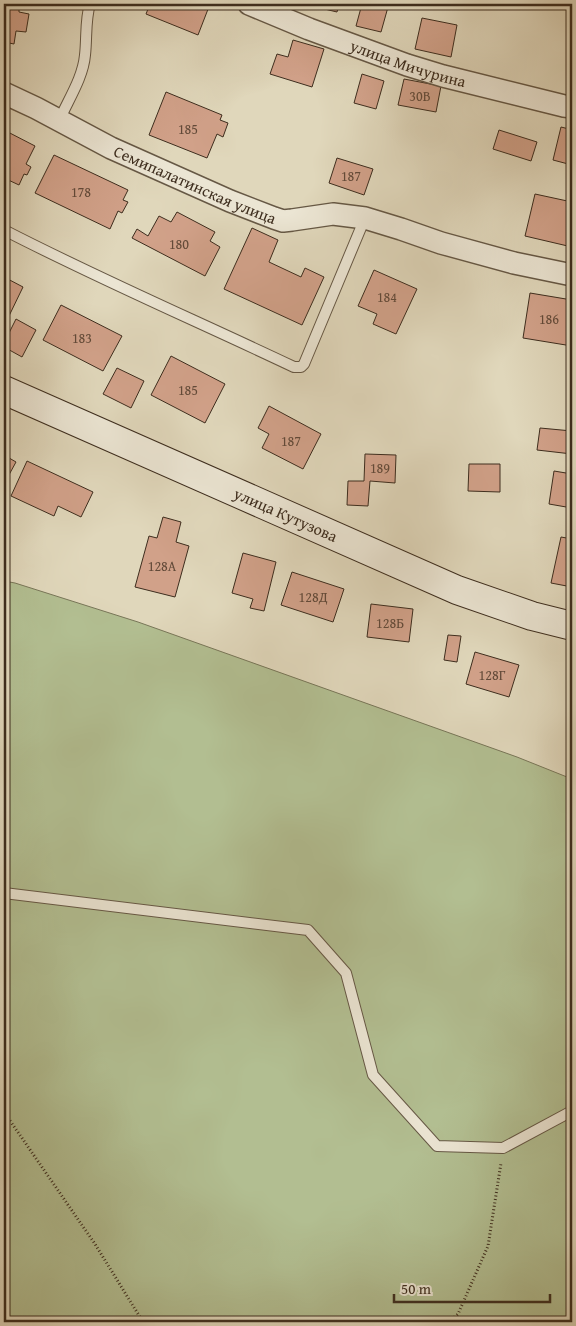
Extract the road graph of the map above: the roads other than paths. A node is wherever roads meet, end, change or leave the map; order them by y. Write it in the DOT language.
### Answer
graph roads {
  1 [pos="90,4"];
  2 [pos="249,4"];
  3 [pos="4,93"];
  4 [pos="572,107"];
  5 [pos="59,121"];
  6 [pos="365,218"];
  7 [pos="4,230"];
  8 [pos="572,275"];
  9 [pos="4,390"];
  10 [pos="572,626"];
  11 [pos="4,892"];
  12 [pos="572,1111"];
  1 -- 5 [label="lane"];
  2 -- 4 [label="street, улица Мичурина"];
  3 -- 5 [label="street, Семипалатинская улица"];
  5 -- 6 [label="street, Семипалатинская улица"];
  6 -- 7 [label="lane"];
  6 -- 8 [label="street, Семипалатинская улица"];
  9 -- 10 [label="main road, улица Кутузова"];
  11 -- 12 [label="lane"];
}
